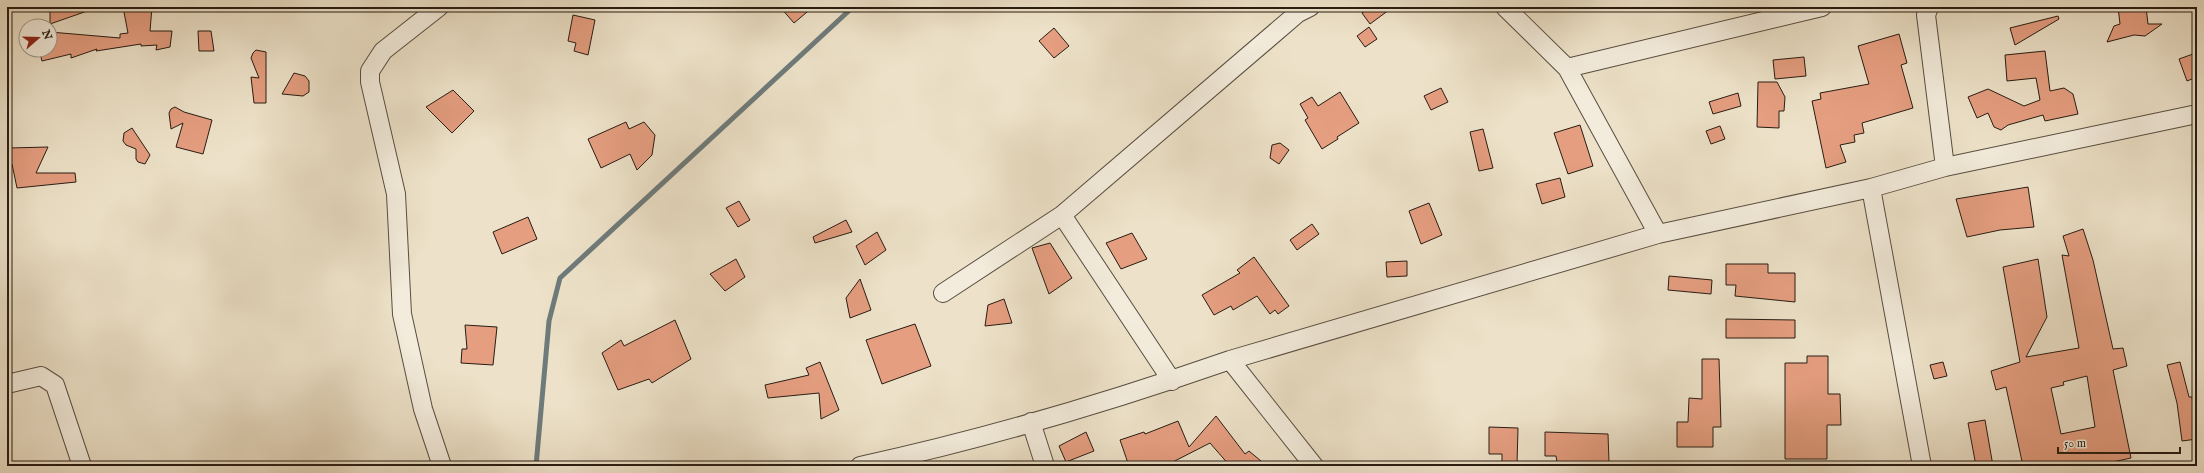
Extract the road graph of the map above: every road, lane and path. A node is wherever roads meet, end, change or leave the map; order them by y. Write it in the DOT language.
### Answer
graph roads {
  1 [pos="439,7"];
  2 [pos="1505,7"];
  3 [pos="1818,7"];
  4 [pos="1822,7"];
  5 [pos="1300,9"];
  6 [pos="1924,10"];
  7 [pos="1567,68"];
  8 [pos="2197,114"];
  9 [pos="1945,167"];
  10 [pos="1871,188"];
  11 [pos="1062,215"];
  12 [pos="1658,234"];
  13 [pos="943,293"];
  14 [pos="1230,360"];
  15 [pos="1172,381"];
  16 [pos="7,384"];
  17 [pos="1031,422"];
  18 [pos="897,462"];
  19 [pos="82,466"];
  20 [pos="442,466"];
  21 [pos="860,466"];
  22 [pos="1045,466"];
  23 [pos="1314,466"];
  24 [pos="1922,466"];
  1 -- 20 [label="street"];
  2 -- 7 [label="street"];
  3 -- 4 [label="street"];
  3 -- 7 [label="street"];
  5 -- 11 [label="street"];
  6 -- 9 [label="street"];
  7 -- 12 [label="street"];
  8 -- 9 [label="street"];
  9 -- 10 [label="street"];
  10 -- 12 [label="street"];
  10 -- 24 [label="street"];
  11 -- 13 [label="street"];
  11 -- 15 [label="street"];
  12 -- 14 [label="street"];
  14 -- 15 [label="street"];
  14 -- 23 [label="street"];
  15 -- 17 [label="street"];
  16 -- 19 [label="street"];
  17 -- 18 [label="street"];
  17 -- 22 [label="street"];
  18 -- 21 [label="street"];
}
